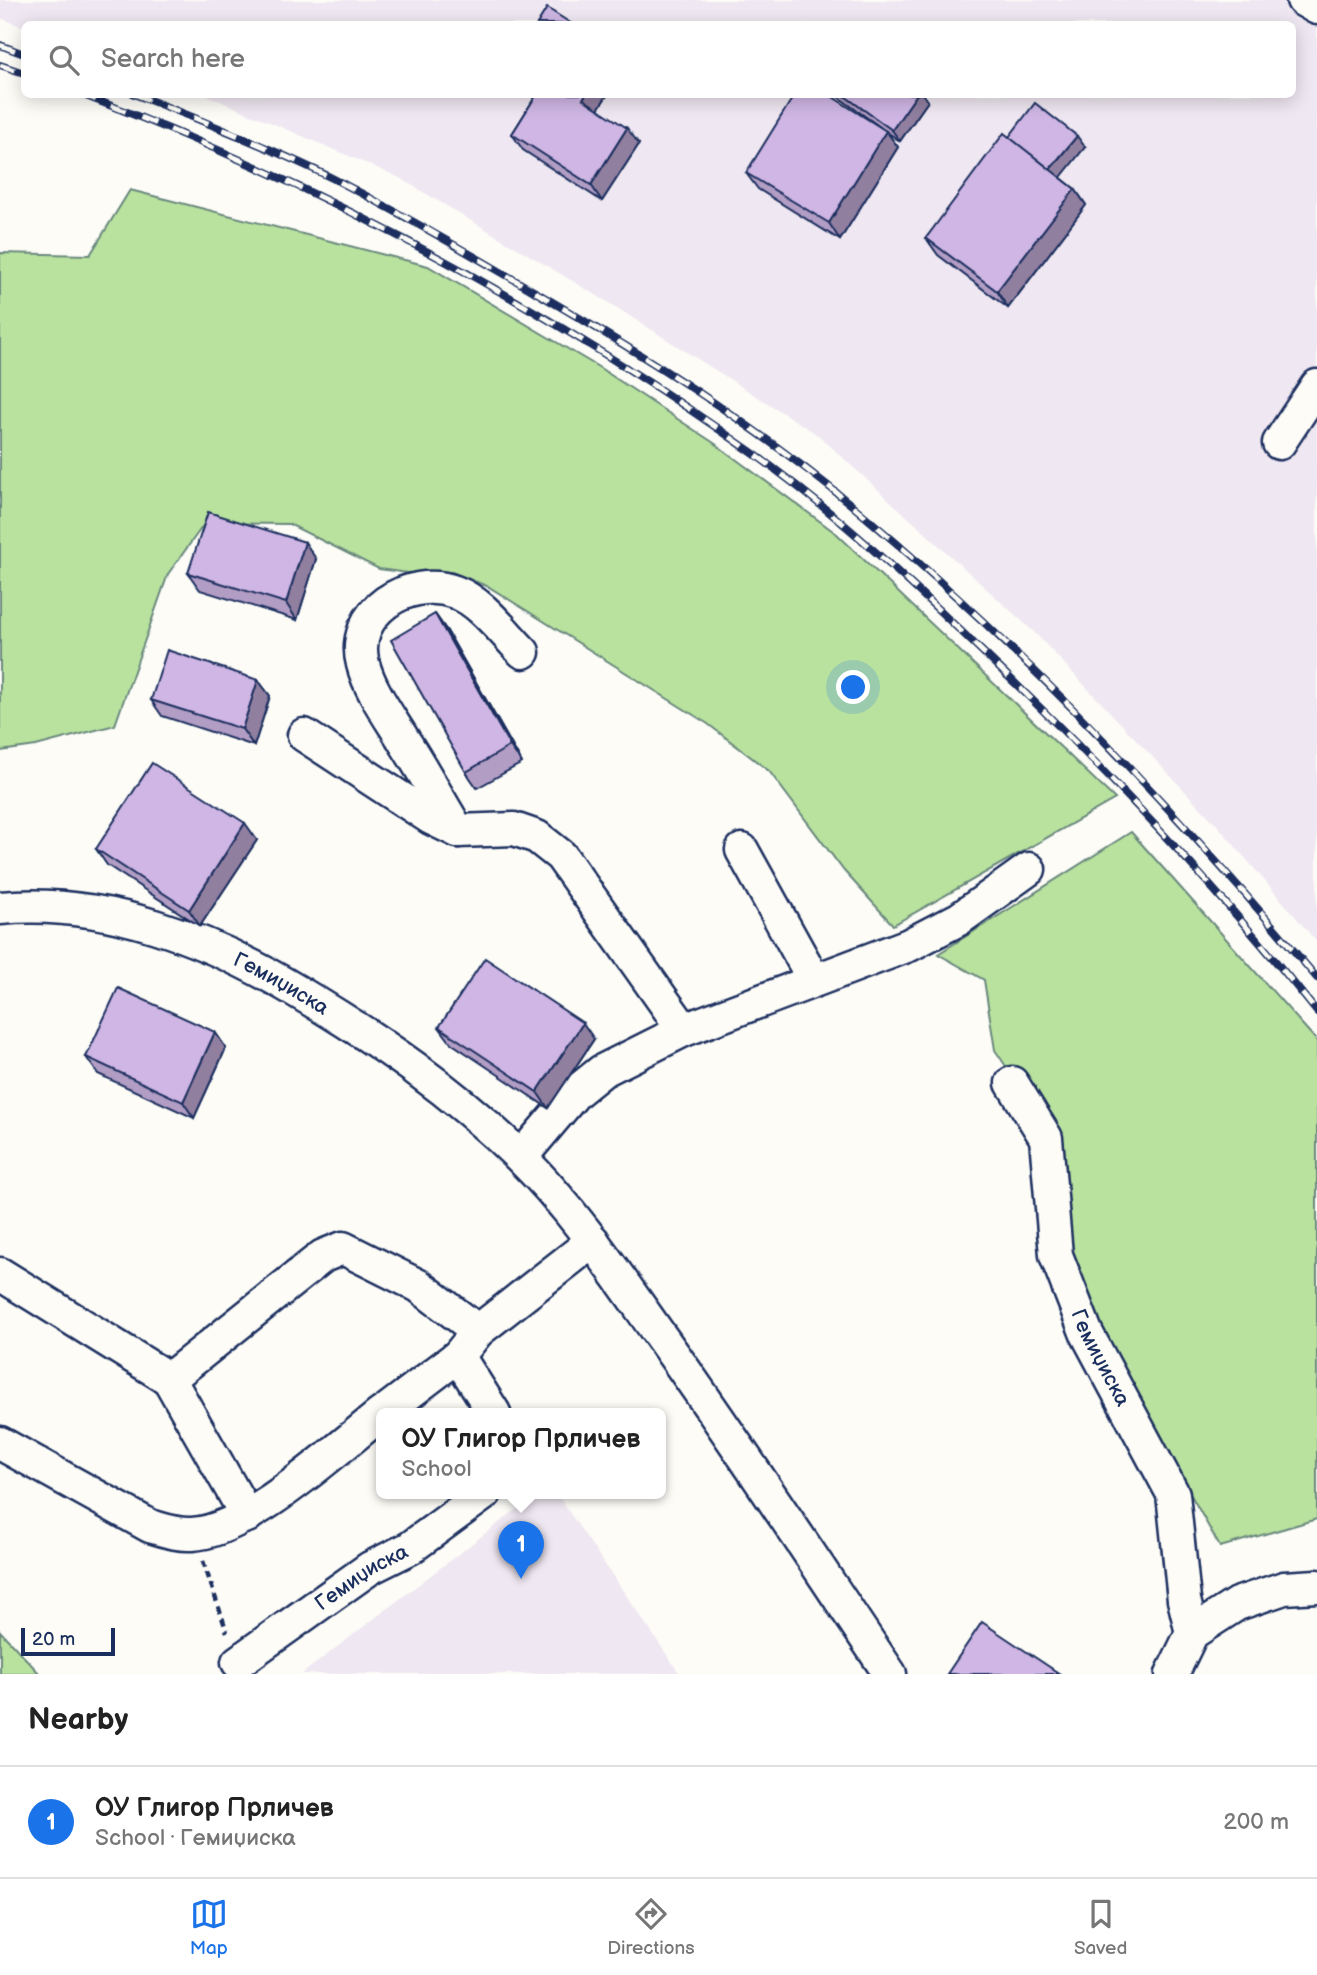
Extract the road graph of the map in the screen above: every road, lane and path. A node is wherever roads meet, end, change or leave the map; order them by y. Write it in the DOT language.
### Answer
graph roads {
  1 [pos="1303,0"];
  2 [pos="1317,8"];
  3 [pos="1317,386"];
  4 [pos="1279,443"];
  5 [pos="523,652"];
  6 [pos="304,735"];
  7 [pos="458,831"];
  8 [pos="742,850"];
  9 [pos="1029,869"];
  10 [pos="0,908"];
  11 [pos="814,980"];
  12 [pos="684,1030"];
  13 [pos="1012,1083"];
  14 [pos="521,1157"];
  15 [pos="593,1241"];
  16 [pos="0,1274"];
  17 [pos="478,1331"];
  18 [pos="458,1356"];
  19 [pos="169,1379"];
  20 [pos="390,1408"];
  21 [pos="491,1408"];
  22 [pos="376,1419"];
  23 [pos="0,1443"];
  24 [pos="477,1499"];
  25 [pos="247,1516"];
  26 [pos="194,1534"];
  27 [pos="1317,1586"];
  28 [pos="1192,1633"];
  29 [pos="238,1662"];
  30 [pos="890,1674"];
  31 [pos="1172,1674"];
  1 -- 2 [label="street"];
  3 -- 4 [label="street"];
  5 -- 7 [label="street"];
  6 -- 7 [label="street"];
  7 -- 12 [label="street"];
  8 -- 11 [label="street"];
  9 -- 11 [label="street"];
  10 -- 14 [label="street, Гемиџиска"];
  11 -- 12 [label="street"];
  12 -- 14 [label="street"];
  13 -- 28 [label="street, Гемиџиска"];
  14 -- 15 [label="street, Гемиџиска"];
  15 -- 17 [label="street"];
  15 -- 30 [label="street, Гемиџиска"];
  16 -- 19 [label="street"];
  17 -- 18 [label="street"];
  17 -- 19 [label="street"];
  18 -- 20 [label="street"];
  18 -- 21 [label="street"];
  19 -- 25 [label="street"];
  22 -- 25 [label="street"];
  23 -- 26 [label="street"];
  24 -- 29 [label="street, Гемиџиска"];
  25 -- 26 [label="street"];
  26 -- 29 [label="path"];
  27 -- 28 [label="street"];
  28 -- 31 [label="street"];
}
